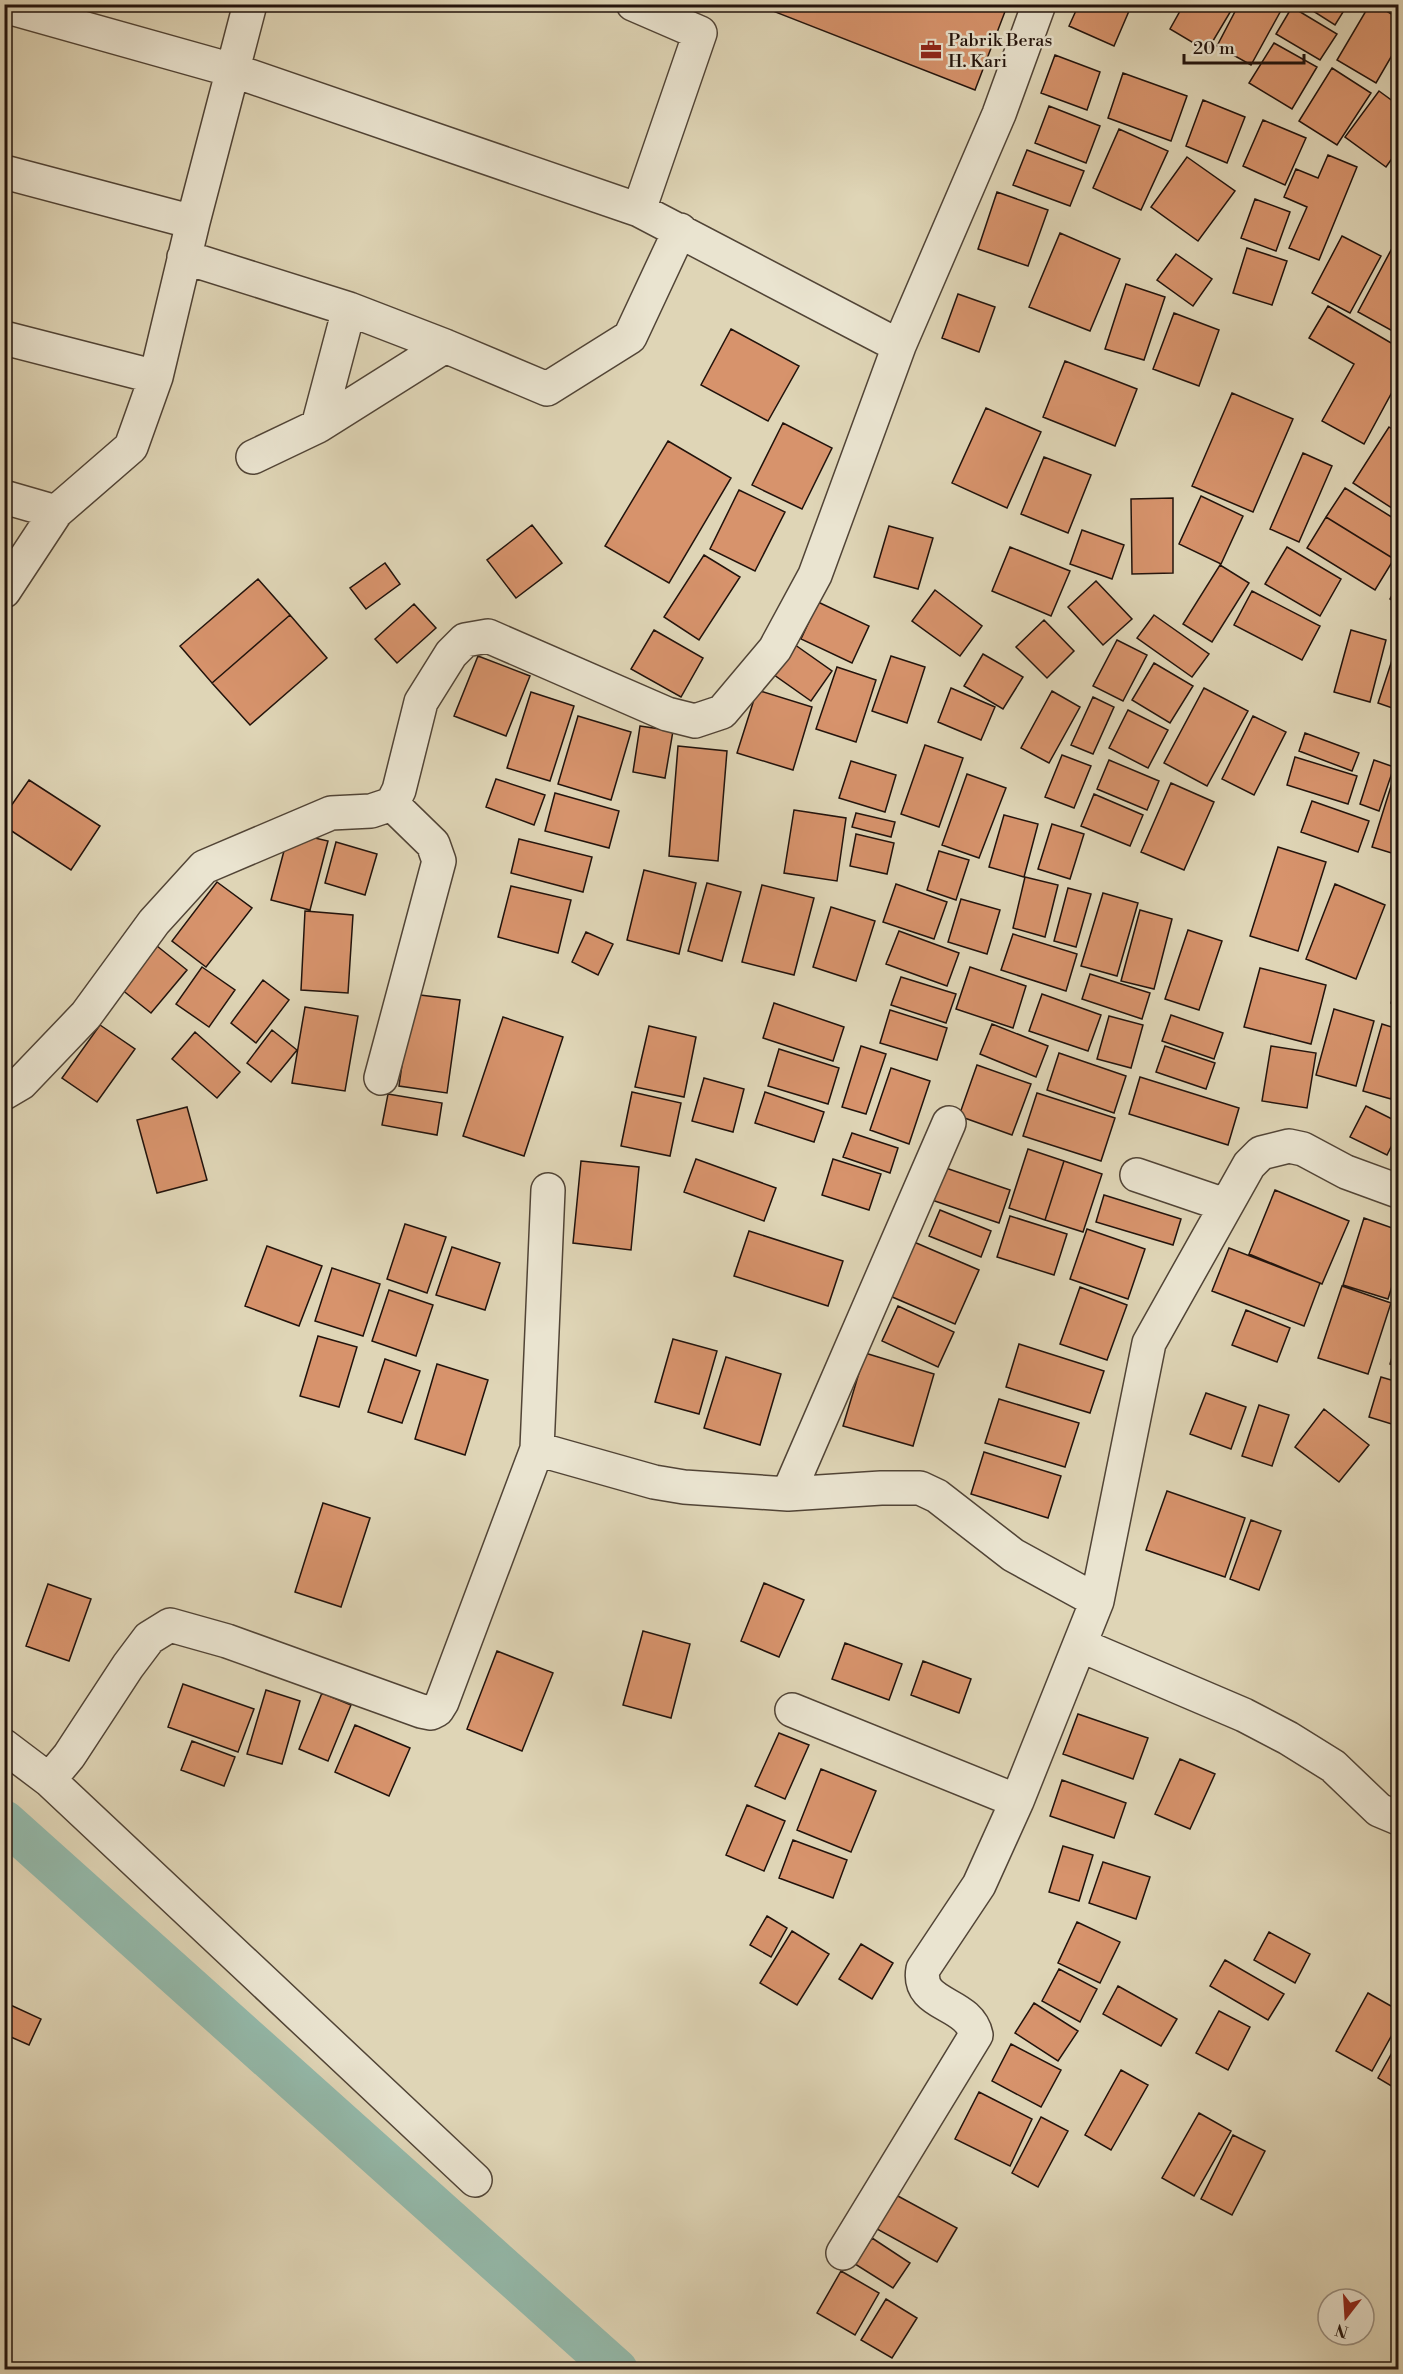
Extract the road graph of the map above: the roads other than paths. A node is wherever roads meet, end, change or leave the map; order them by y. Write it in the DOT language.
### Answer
graph roads {
  1 [pos="250,4"];
  2 [pos="633,4"];
  3 [pos="1039,4"];
  4 [pos="4,6"];
  5 [pos="232,70"];
  6 [pos="4,172"];
  7 [pos="639,210"];
  8 [pos="193,222"];
  9 [pos="680,230"];
  10 [pos="184,257"];
  11 [pos="349,309"];
  12 [pos="4,338"];
  13 [pos="445,346"];
  14 [pos="899,346"];
  15 [pos="156,377"];
  16 [pos="318,426"];
  17 [pos="254,457"];
  18 [pos="4,497"];
  19 [pos="56,512"];
  20 [pos="4,591"];
  21 [pos="392,804"];
  22 [pos="381,1078"];
  23 [pos="4,1093"];
  24 [pos="949,1123"];
  25 [pos="1137,1175"];
  26 [pos="548,1190"];
  27 [pos="1398,1191"];
  28 [pos="1225,1205"];
  29 [pos="537,1449"];
  30 [pos="788,1494"];
  31 [pos="1097,1600"];
  32 [pos="1080,1645"];
  33 [pos="792,1710"];
  34 [pos="4,1746"];
  35 [pos="50,1780"];
  36 [pos="1017,1801"];
  37 [pos="1398,1818"];
  38 [pos="475,2180"];
  39 [pos="843,2253"];
  1 -- 5 [label="street"];
  2 -- 7 [label="street"];
  3 -- 14 [label="street"];
  4 -- 5 [label="street"];
  5 -- 7 [label="street"];
  5 -- 8 [label="street"];
  6 -- 8 [label="street"];
  7 -- 9 [label="street"];
  8 -- 10 [label="street"];
  9 -- 13 [label="street"];
  9 -- 14 [label="street"];
  10 -- 11 [label="street"];
  10 -- 15 [label="street"];
  11 -- 13 [label="street"];
  11 -- 16 [label="street"];
  12 -- 15 [label="street"];
  13 -- 16 [label="street"];
  14 -- 21 [label="street"];
  15 -- 19 [label="street"];
  16 -- 17 [label="street"];
  18 -- 19 [label="street"];
  19 -- 20 [label="street"];
  21 -- 22 [label="street"];
  21 -- 23 [label="street"];
  24 -- 30 [label="street"];
  25 -- 28 [label="street"];
  26 -- 29 [label="street"];
  27 -- 28 [label="street"];
  28 -- 31 [label="street"];
  29 -- 30 [label="street"];
  29 -- 35 [label="street"];
  30 -- 31 [label="street"];
  31 -- 32 [label="street"];
  32 -- 36 [label="street"];
  32 -- 37 [label="street"];
  33 -- 36 [label="street"];
  34 -- 35 [label="street"];
  35 -- 38 [label="street"];
  36 -- 39 [label="street"];
}
